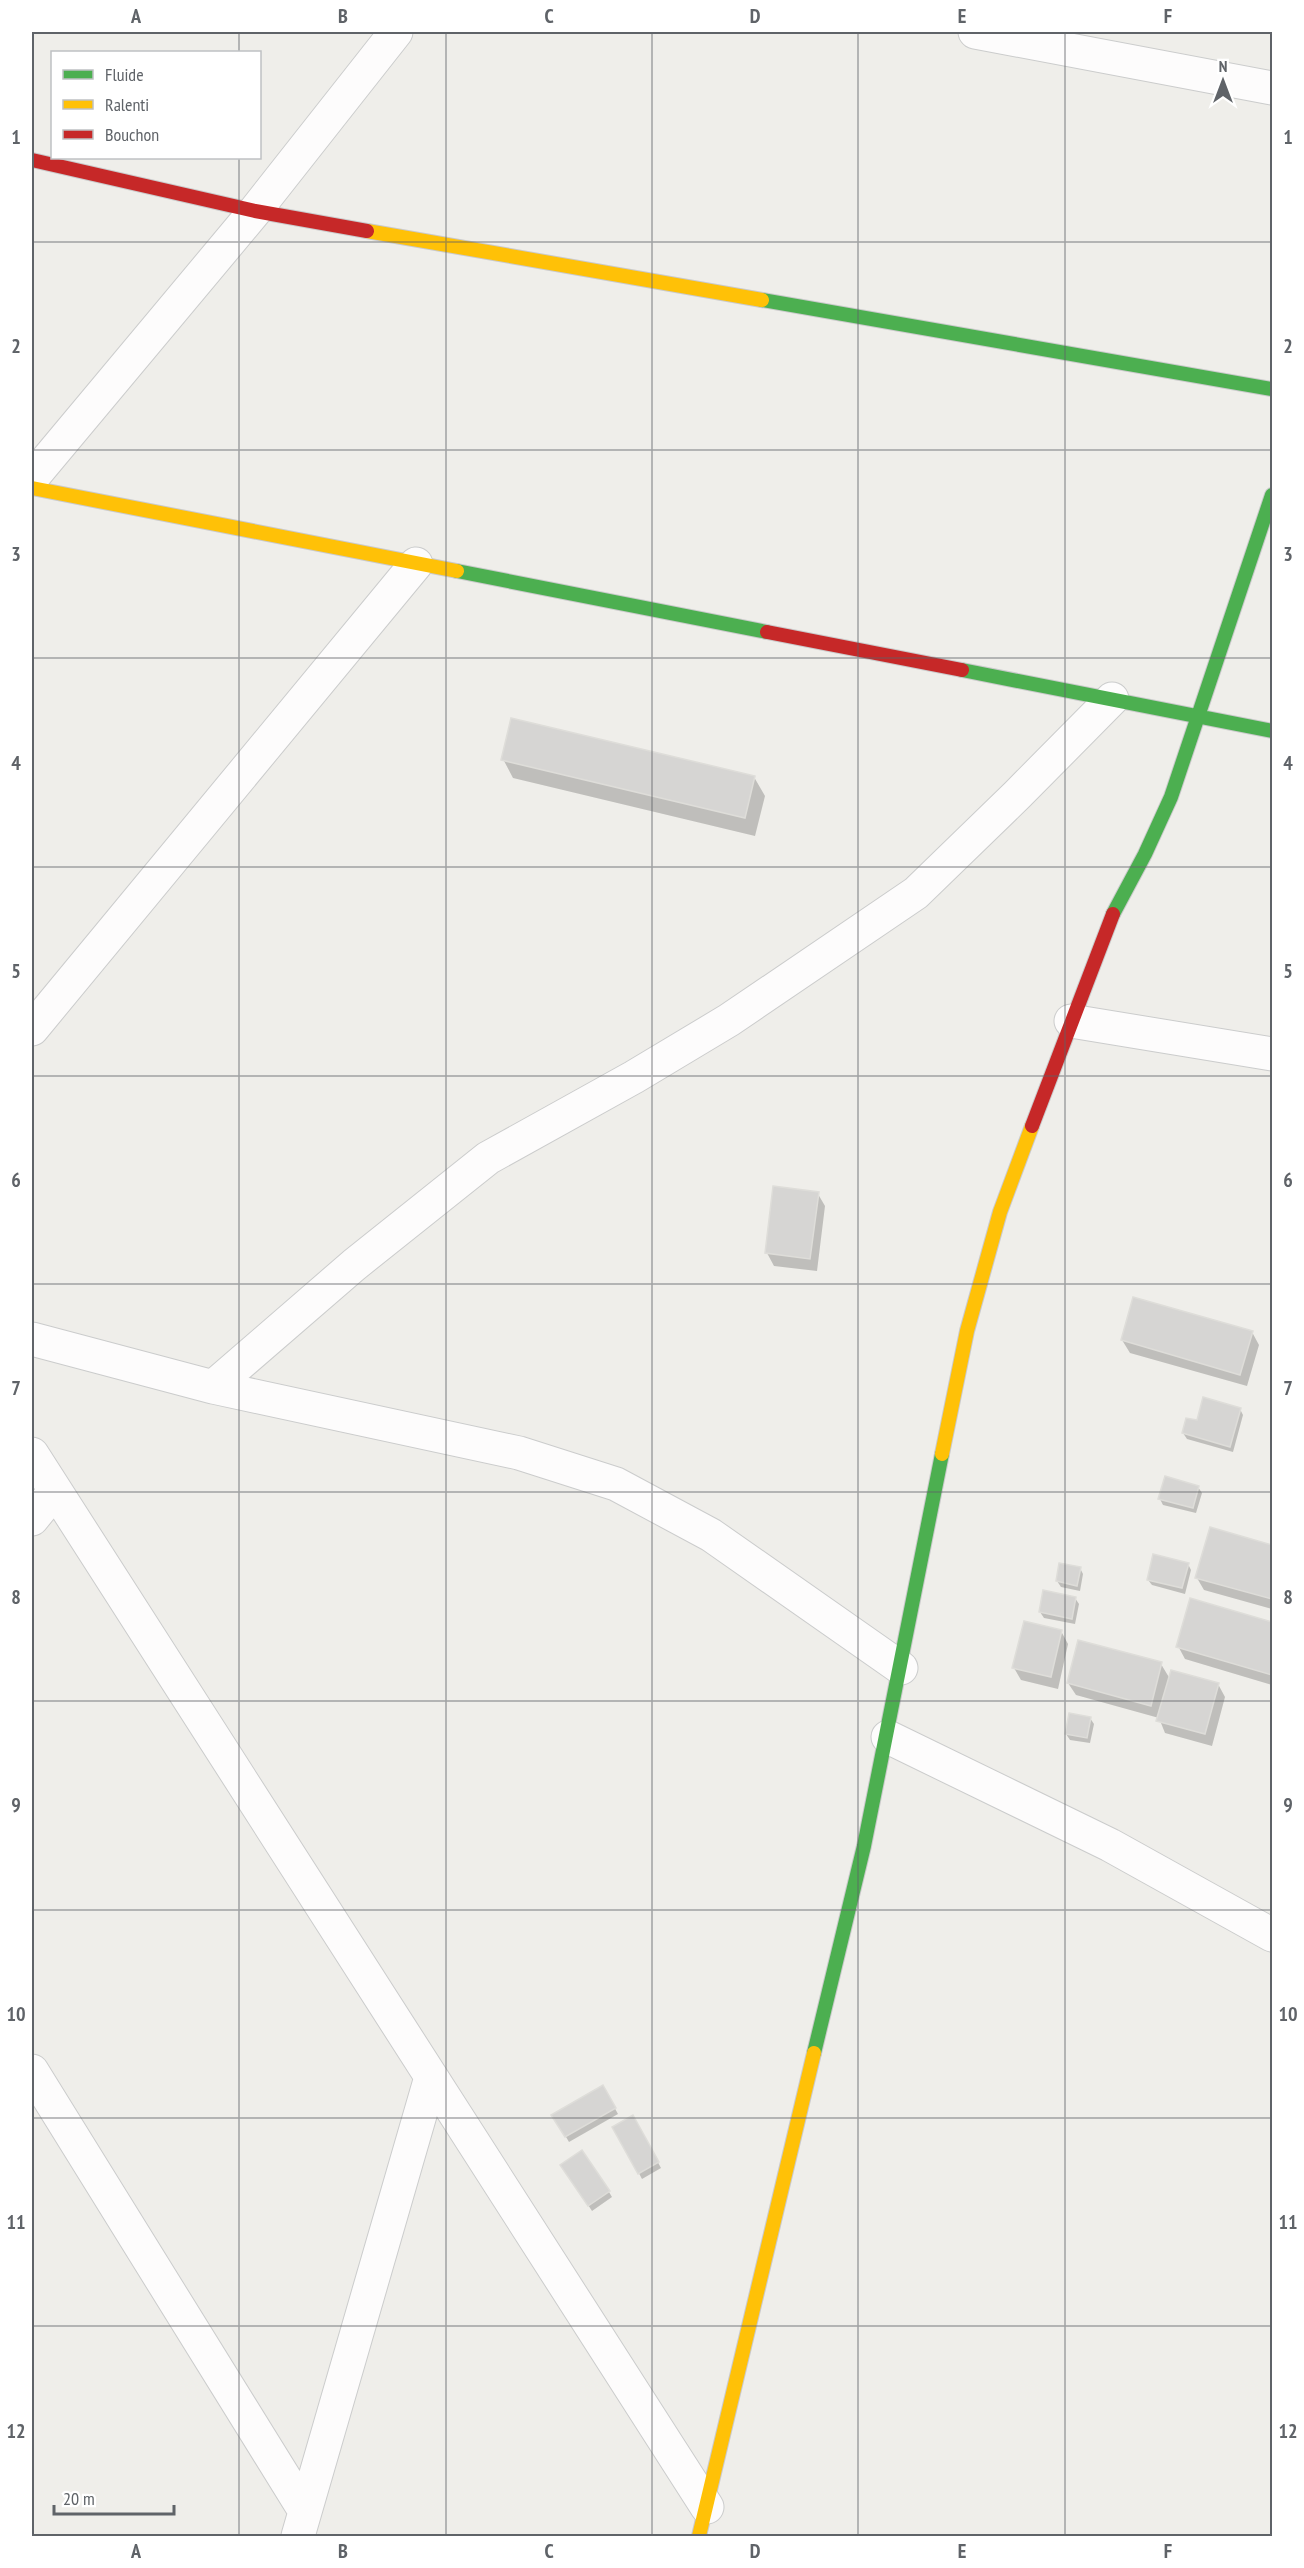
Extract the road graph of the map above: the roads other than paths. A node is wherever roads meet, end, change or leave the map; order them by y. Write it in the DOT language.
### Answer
graph roads {
  1 [pos="396,32"];
  2 [pos="975,32"];
  3 [pos="1272,88"];
  4 [pos="32,160"];
  5 [pos="255,211"];
  6 [pos="1272,389"];
  7 [pos="32,478"];
  8 [pos="32,488"];
  9 [pos="1272,495"];
  10 [pos="416,564"];
  11 [pos="1112,699"];
  12 [pos="1199,717"];
  13 [pos="1272,731"];
  14 [pos="1071,1021"];
  15 [pos="32,1029"];
  16 [pos="1272,1054"];
  17 [pos="32,1339"];
  18 [pos="213,1387"];
  19 [pos="32,1454"];
  20 [pos="54,1492"];
  21 [pos="32,1519"];
  22 [pos="901,1668"];
  23 [pos="888,1737"];
  24 [pos="1272,1935"];
  25 [pos="32,2071"];
  26 [pos="431,2077"];
  27 [pos="703,2522"];
  28 [pos="302,2524"];
  1 -- 5 [label="street"];
  2 -- 3 [label="street"];
  4 -- 5 [label="street"];
  5 -- 6 [label="street"];
  5 -- 7 [label="street"];
  8 -- 10 [label="street"];
  9 -- 12 [label="street"];
  10 -- 11 [label="street"];
  10 -- 15 [label="street"];
  11 -- 12 [label="street"];
  11 -- 18 [label="street"];
  12 -- 13 [label="street"];
  12 -- 14 [label="street"];
  14 -- 16 [label="street"];
  14 -- 22 [label="street"];
  17 -- 18 [label="street"];
  18 -- 22 [label="street"];
  19 -- 20 [label="street"];
  20 -- 21 [label="street"];
  20 -- 26 [label="street"];
  22 -- 23 [label="street"];
  23 -- 24 [label="street"];
  23 -- 27 [label="street"];
  25 -- 28 [label="street"];
  26 -- 27 [label="street"];
  26 -- 28 [label="street"];
}
